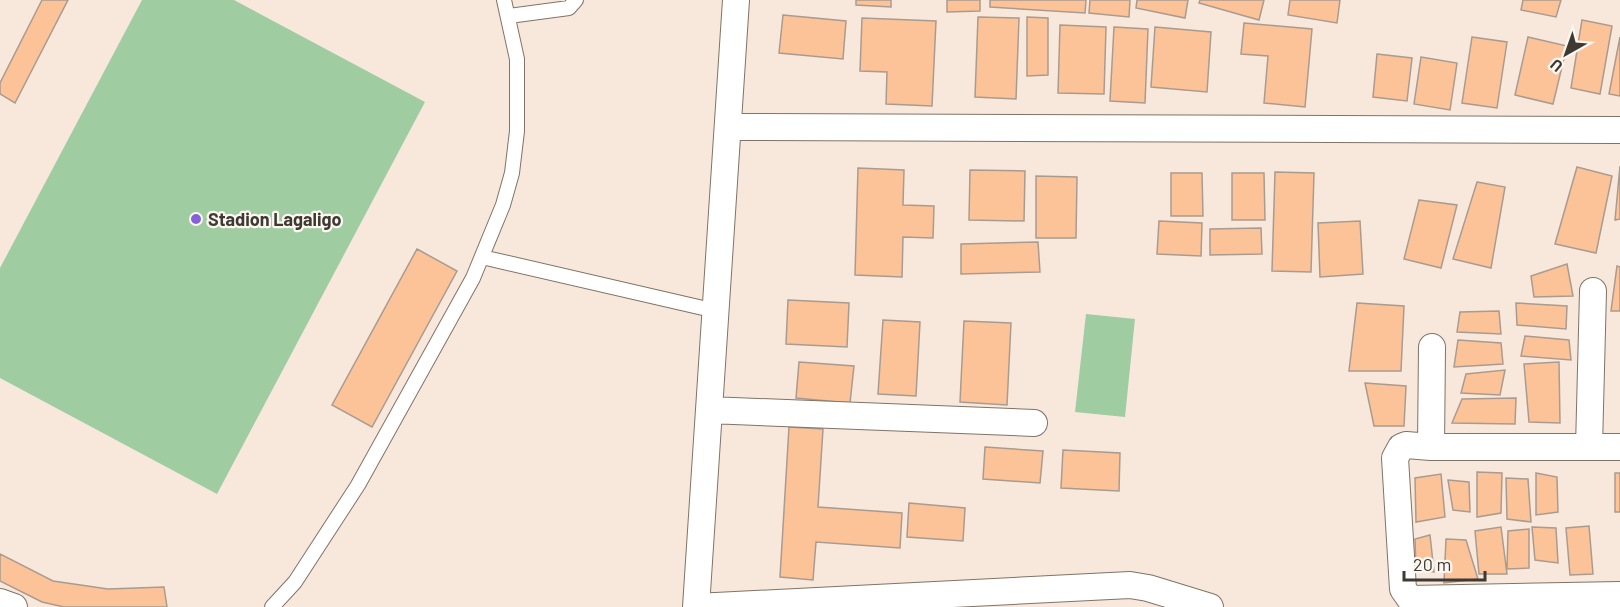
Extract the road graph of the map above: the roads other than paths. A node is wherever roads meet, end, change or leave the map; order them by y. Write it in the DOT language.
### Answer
graph roads {
  1 [pos="504,0"];
  2 [pos="576,0"];
  3 [pos="736,0"];
  4 [pos="509,16"];
  5 [pos="729,127"];
  6 [pos="1620,130"];
  7 [pos="482,257"];
  8 [pos="1593,291"];
  9 [pos="716,311"];
  10 [pos="1432,347"];
  11 [pos="709,410"];
  12 [pos="1034,423"];
  13 [pos="1431,447"];
  14 [pos="1589,447"];
  15 [pos="1620,447"];
  16 [pos="1620,595"];
  17 [pos="962,600"];
  18 [pos="0,602"];
  19 [pos="14,607"];
  20 [pos="272,607"];
  21 [pos="696,607"];
  22 [pos="1210,607"];
  1 -- 4 [label="lane"];
  2 -- 4 [label="lane"];
  3 -- 5 [label="street"];
  4 -- 7 [label="lane"];
  5 -- 6 [label="street"];
  5 -- 9 [label="street"];
  7 -- 9 [label="lane"];
  7 -- 20 [label="lane"];
  8 -- 14 [label="street"];
  9 -- 11 [label="street"];
  10 -- 13 [label="street"];
  11 -- 12 [label="street"];
  11 -- 21 [label="street"];
  13 -- 14 [label="street"];
  13 -- 16 [label="street"];
  14 -- 15 [label="street"];
  17 -- 21 [label="street"];
  17 -- 22 [label="street"];
  18 -- 19 [label="street"];
}
